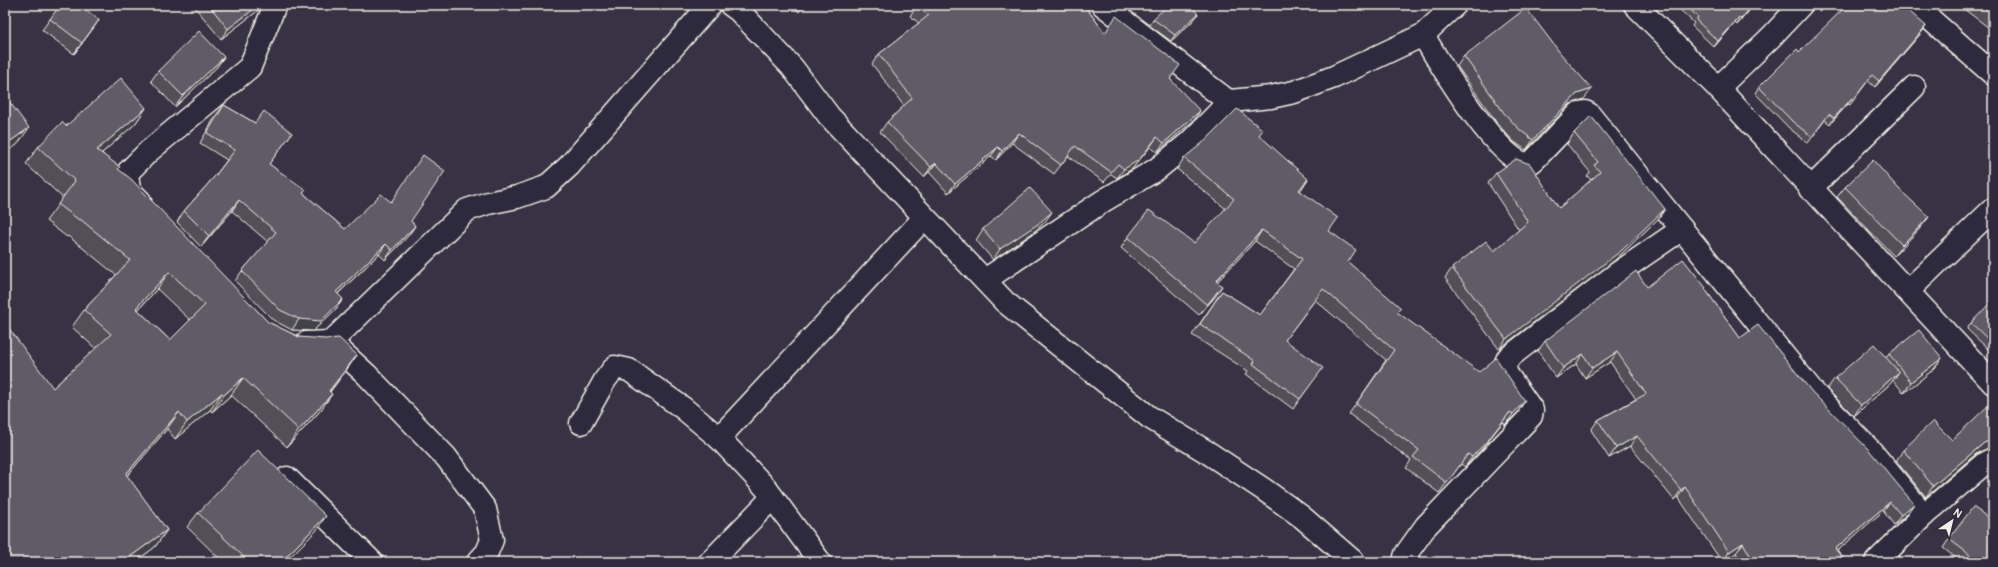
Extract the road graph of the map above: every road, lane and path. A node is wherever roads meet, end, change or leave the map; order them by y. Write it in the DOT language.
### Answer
graph roads {
  1 [pos="275,5"];
  2 [pos="710,5"];
  3 [pos="731,5"];
  4 [pos="1103,5"];
  5 [pos="1455,5"];
  6 [pos="1635,5"];
  7 [pos="1801,5"];
  8 [pos="1914,5"];
  9 [pos="1423,35"];
  10 [pos="1993,74"];
  11 [pos="1914,87"];
  12 [pos="1718,88"];
  13 [pos="1230,101"];
  14 [pos="1810,188"];
  15 [pos="1993,209"];
  16 [pos="155,216"];
  17 [pos="924,218"];
  18 [pos="1682,229"];
  19 [pos="985,280"];
  20 [pos="1908,291"];
  21 [pos="288,342"];
  22 [pos="331,342"];
  23 [pos="1993,383"];
  24 [pos="581,423"];
  25 [pos="719,438"];
  26 [pos="1993,459"];
  27 [pos="287,478"];
  28 [pos="772,498"];
  29 [pos="1924,515"];
  30 [pos="488,559"];
  31 [pos="366,561"];
  32 [pos="710,562"];
  33 [pos="820,562"];
  34 [pos="1354,562"];
  35 [pos="1409,562"];
  36 [pos="1876,562"];
  1 -- 16 [label="street"];
  2 -- 22 [label="street"];
  3 -- 17 [label="street"];
  4 -- 13 [label="street"];
  5 -- 9 [label="street"];
  6 -- 12 [label="street"];
  7 -- 12 [label="street"];
  8 -- 10 [label="street"];
  9 -- 13 [label="street"];
  9 -- 18 [label="street"];
  11 -- 14 [label="street"];
  12 -- 14 [label="street"];
  13 -- 19 [label="street"];
  14 -- 20 [label="street"];
  15 -- 20 [label="street"];
  17 -- 19 [label="street"];
  17 -- 25 [label="street"];
  18 -- 29 [label="street"];
  18 -- 35 [label="street"];
  19 -- 34 [label="street"];
  20 -- 23 [label="street"];
  21 -- 22 [label="street"];
  22 -- 30 [label="street"];
  24 -- 25 [label="street"];
  25 -- 28 [label="street"];
  26 -- 29 [label="street"];
  27 -- 31 [label="street"];
  28 -- 32 [label="street"];
  28 -- 33 [label="street"];
  29 -- 36 [label="street"];
}
